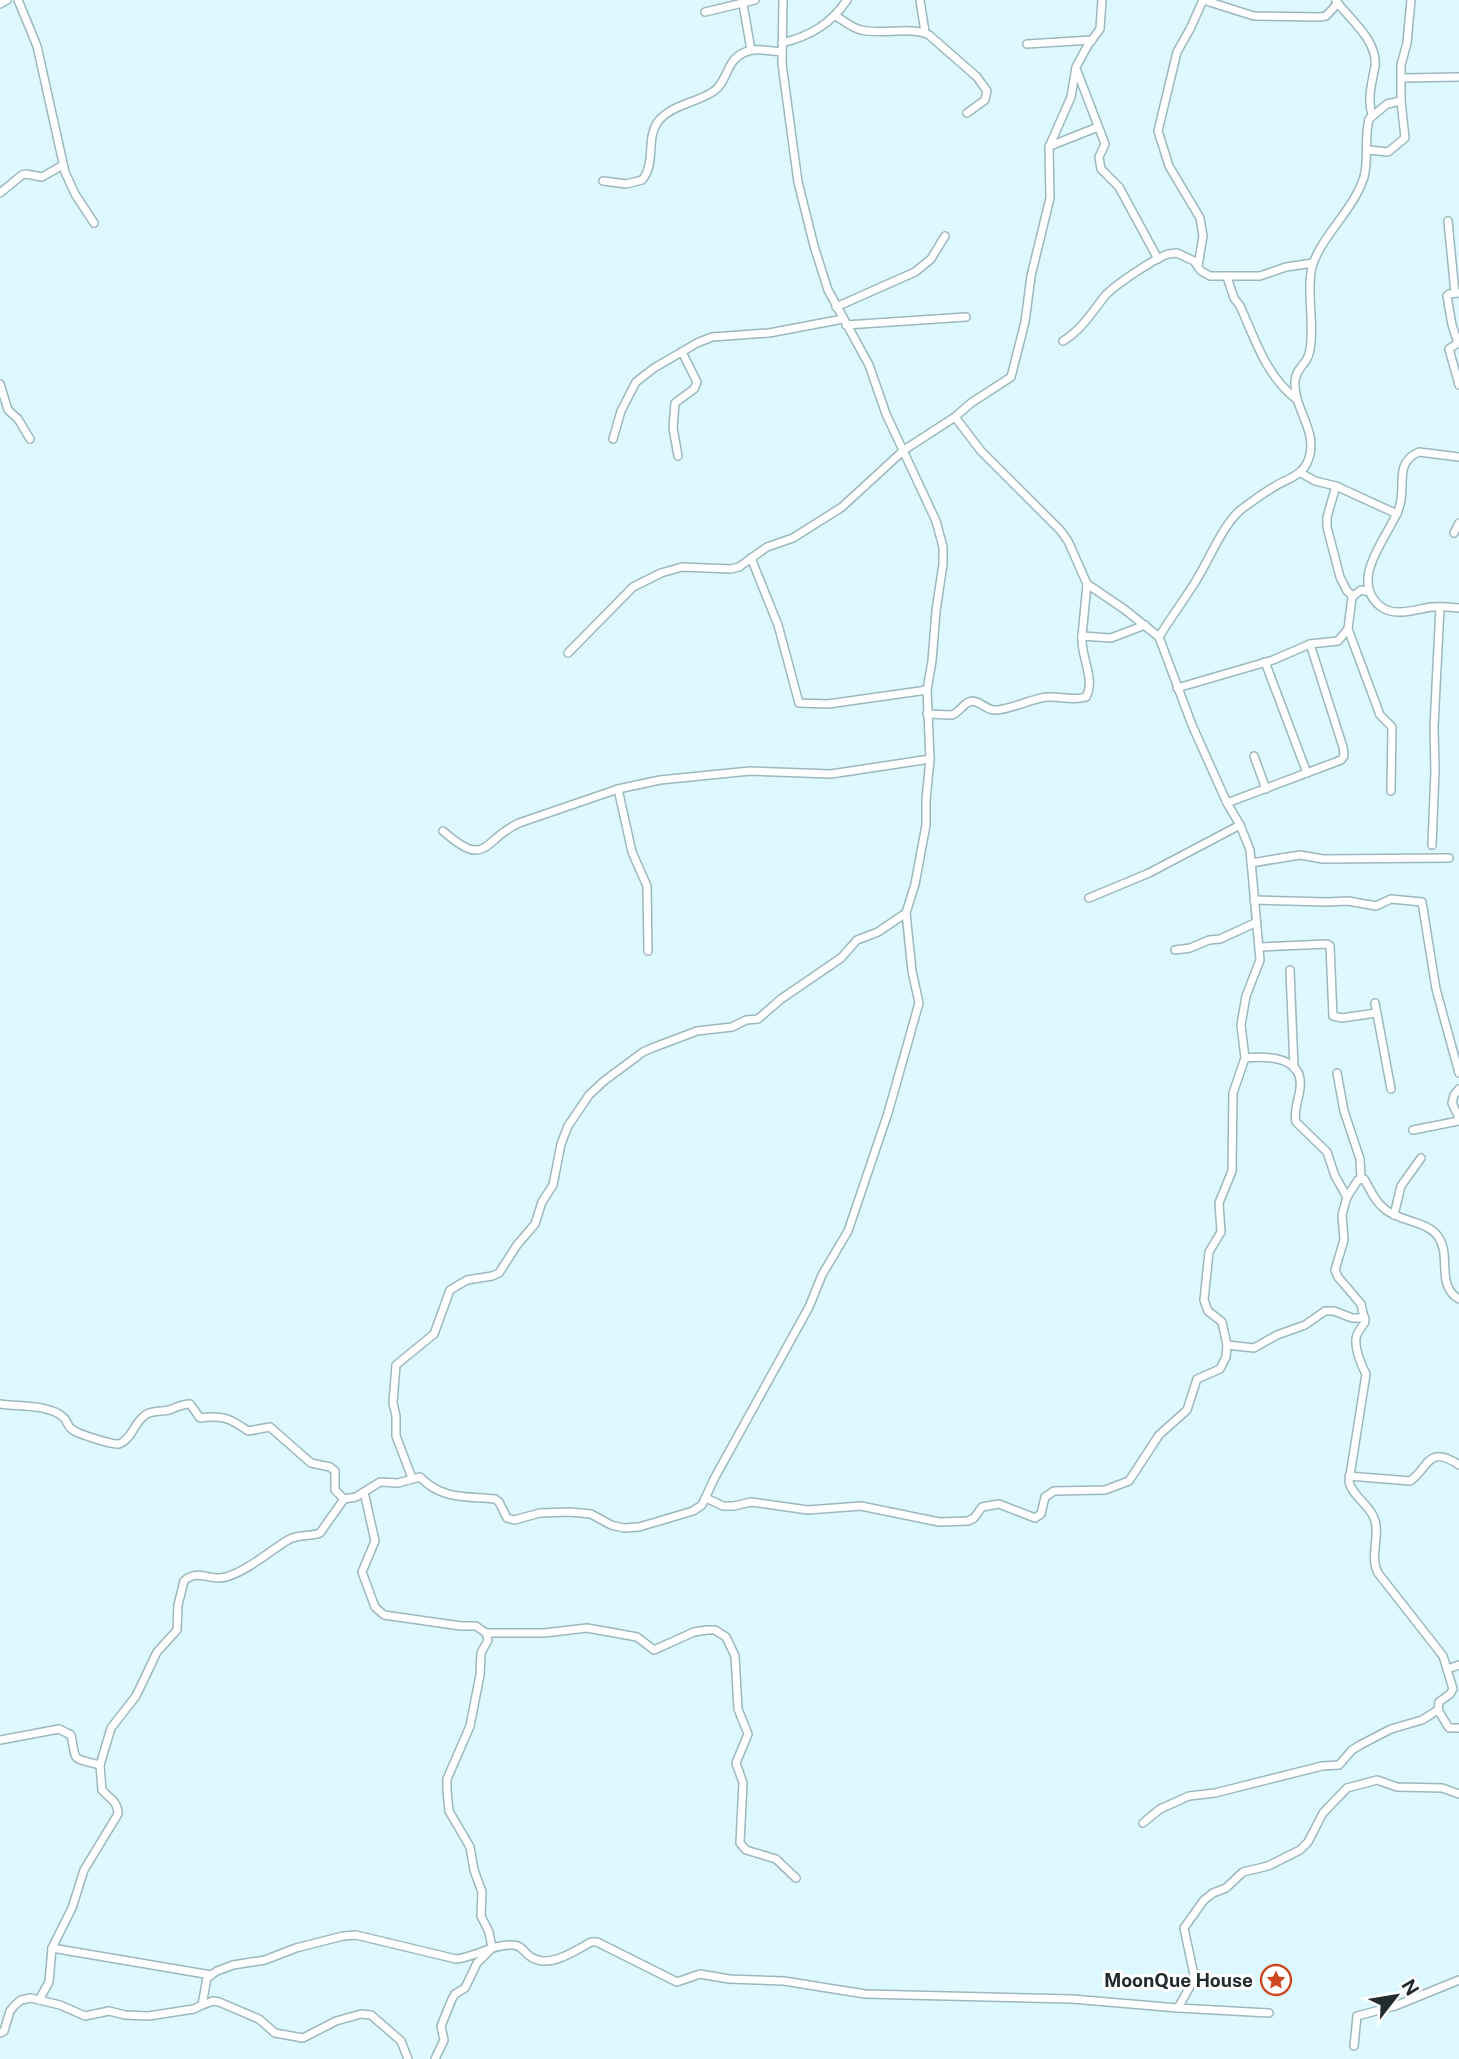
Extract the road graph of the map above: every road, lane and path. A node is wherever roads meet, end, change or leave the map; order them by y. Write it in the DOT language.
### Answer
graph roads {
  1 [pos="7,0"];
  2 [pos="18,0"];
  3 [pos="755,0"];
  4 [pos="783,0"];
  5 [pos="847,0"];
  6 [pos="920,0"];
  7 [pos="1102,0"];
  8 [pos="1203,0"];
  9 [pos="1411,0"];
  10 [pos="1336,2"];
  11 [pos="0,4"];
  12 [pos="743,4"];
  13 [pos="705,12"];
  14 [pos="836,16"];
  15 [pos="925,32"];
  16 [pos="1092,40"];
  17 [pos="782,43"];
  18 [pos="1027,44"];
  19 [pos="751,50"];
  20 [pos="781,52"];
  21 [pos="1076,67"];
  22 [pos="1459,77"];
  23 [pos="1403,78"];
  24 [pos="1401,102"];
  25 [pos="967,113"];
  26 [pos="1372,115"];
  27 [pos="1098,127"];
  28 [pos="1049,147"];
  29 [pos="1368,150"];
  30 [pos="64,165"];
  31 [pos="603,181"];
  32 [pos="0,193"];
  33 [pos="1448,220"];
  34 [pos="94,223"];
  35 [pos="946,236"];
  36 [pos="1158,259"];
  37 [pos="1313,263"];
  38 [pos="1198,266"];
  39 [pos="1227,277"];
  40 [pos="1457,293"];
  41 [pos="836,307"];
  42 [pos="966,317"];
  43 [pos="844,322"];
  44 [pos="1063,341"];
  45 [pos="682,352"];
  46 [pos="0,384"];
  47 [pos="1459,386"];
  48 [pos="1297,400"];
  49 [pos="955,417"];
  50 [pos="30,439"];
  51 [pos="613,439"];
  52 [pos="904,450"];
  53 [pos="678,456"];
  54 [pos="1459,457"];
  55 [pos="1301,473"];
  56 [pos="1336,486"];
  57 [pos="1396,514"];
  58 [pos="1459,523"];
  59 [pos="1454,533"];
  60 [pos="751,558"];
  61 [pos="1369,583"];
  62 [pos="1087,584"];
  63 [pos="1361,590"];
  64 [pos="1370,592"];
  65 [pos="1353,596"];
  66 [pos="1440,607"];
  67 [pos="1459,608"];
  68 [pos="1146,625"];
  69 [pos="1348,629"];
  70 [pos="1082,636"];
  71 [pos="1159,636"];
  72 [pos="1310,644"];
  73 [pos="568,653"];
  74 [pos="1265,662"];
  75 [pos="1177,688"];
  76 [pos="927,690"];
  77 [pos="927,714"];
  78 [pos="1254,756"];
  79 [pos="930,760"];
  80 [pos="1307,773"];
  81 [pos="618,789"];
  82 [pos="1266,789"];
  83 [pos="1391,791"];
  84 [pos="1227,803"];
  85 [pos="1240,825"];
  86 [pos="443,831"];
  87 [pos="1432,845"];
  88 [pos="1449,858"];
  89 [pos="1251,863"];
  90 [pos="1090,898"];
  91 [pos="1254,900"];
  92 [pos="906,913"];
  93 [pos="1255,923"];
  94 [pos="1260,947"];
  95 [pos="1175,950"];
  96 [pos="648,951"];
  97 [pos="1290,970"];
  98 [pos="1375,1003"];
  99 [pos="1376,1013"];
  100 [pos="1245,1058"];
  101 [pos="1294,1068"];
  102 [pos="1337,1073"];
  103 [pos="1459,1073"];
  104 [pos="1391,1089"];
  105 [pos="1459,1089"];
  106 [pos="1459,1119"];
  107 [pos="1413,1130"];
  108 [pos="1421,1158"];
  109 [pos="1361,1179"];
  110 [pos="1347,1197"];
  111 [pos="1394,1215"];
  112 [pos="1459,1299"];
  113 [pos="1365,1318"];
  114 [pos="1227,1345"];
  115 [pos="0,1404"];
  116 [pos="1459,1465"];
  117 [pos="1349,1476"];
  118 [pos="412,1478"];
  119 [pos="364,1492"];
  120 [pos="706,1498"];
  121 [pos="344,1499"];
  122 [pos="486,1633"];
  123 [pos="1459,1665"];
  124 [pos="1447,1669"];
  125 [pos="1438,1710"];
  126 [pos="1459,1728"];
  127 [pos="0,1740"];
  128 [pos="100,1765"];
  129 [pos="1459,1794"];
  130 [pos="1143,1823"];
  131 [pos="796,1878"];
  132 [pos="52,1948"];
  133 [pos="492,1948"];
  134 [pos="211,1975"];
  135 [pos="1459,1980"];
  136 [pos="39,2000"];
  137 [pos="202,2005"];
  138 [pos="1178,2008"];
  139 [pos="1269,2013"];
  140 [pos="0,2032"];
  141 [pos="1354,2046"];
  142 [pos="408,2059"];
  143 [pos="435,2059"];
  1 -- 11 [label="street"];
  2 -- 30 [label="street"];
  3 -- 12 [label="street"];
  4 -- 17 [label="street"];
  5 -- 14 [label="street"];
  6 -- 15 [label="street"];
  7 -- 16 [label="street"];
  8 -- 10 [label="street"];
  8 -- 38 [label="street"];
  9 -- 23 [label="street"];
  10 -- 26 [label="street"];
  12 -- 13 [label="street"];
  12 -- 19 [label="street"];
  14 -- 15 [label="street"];
  14 -- 17 [label="street"];
  15 -- 25 [label="street"];
  16 -- 18 [label="street"];
  16 -- 21 [label="street"];
  17 -- 20 [label="street"];
  19 -- 20 [label="street"];
  19 -- 31 [label="street"];
  20 -- 41 [label="street"];
  21 -- 27 [label="street"];
  21 -- 28 [label="street"];
  22 -- 23 [label="street"];
  23 -- 24 [label="street"];
  24 -- 26 [label="street"];
  24 -- 29 [label="street"];
  26 -- 29 [label="street"];
  27 -- 28 [label="street"];
  27 -- 36 [label="street"];
  28 -- 49 [label="street"];
  29 -- 37 [label="street"];
  30 -- 32 [label="street"];
  30 -- 34 [label="street"];
  33 -- 40 [label="street"];
  35 -- 41 [label="street"];
  36 -- 38 [label="street"];
  36 -- 44 [label="street"];
  37 -- 39 [label="street"];
  37 -- 48 [label="street"];
  38 -- 39 [label="street"];
  39 -- 48 [label="street"];
  40 -- 47 [label="street"];
  41 -- 43 [label="street"];
  42 -- 43 [label="street"];
  43 -- 45 [label="street"];
  43 -- 52 [label="street"];
  45 -- 51 [label="street"];
  45 -- 53 [label="street"];
  46 -- 50 [label="street"];
  48 -- 55 [label="street"];
  49 -- 52 [label="street"];
  49 -- 62 [label="street"];
  52 -- 60 [label="street"];
  52 -- 76 [label="street"];
  54 -- 57 [label="street"];
  55 -- 56 [label="street"];
  55 -- 71 [label="street"];
  56 -- 57 [label="street"];
  56 -- 65 [label="street"];
  57 -- 61 [label="street"];
  58 -- 59 [label="street"];
  60 -- 73 [label="street"];
  60 -- 76 [label="street"];
  61 -- 63 [label="street"];
  61 -- 64 [label="street"];
  62 -- 68 [label="street"];
  62 -- 70 [label="street"];
  63 -- 64 [label="street"];
  63 -- 65 [label="street"];
  64 -- 66 [label="street"];
  65 -- 69 [label="street"];
  66 -- 67 [label="street"];
  66 -- 87 [label="street"];
  68 -- 70 [label="street"];
  68 -- 71 [label="street"];
  69 -- 72 [label="street"];
  69 -- 83 [label="street"];
  70 -- 77 [label="street"];
  71 -- 75 [label="street"];
  72 -- 74 [label="street"];
  72 -- 80 [label="street"];
  74 -- 75 [label="street"];
  74 -- 80 [label="street"];
  75 -- 84 [label="street"];
  76 -- 77 [label="street"];
  77 -- 79 [label="street"];
  78 -- 82 [label="street"];
  79 -- 81 [label="street"];
  79 -- 92 [label="street"];
  80 -- 82 [label="street"];
  81 -- 86 [label="street"];
  81 -- 96 [label="street"];
  82 -- 84 [label="street"];
  84 -- 85 [label="street"];
  85 -- 89 [label="street"];
  85 -- 90 [label="street"];
  88 -- 89 [label="street"];
  89 -- 91 [label="street"];
  91 -- 93 [label="street"];
  91 -- 103 [label="street"];
  92 -- 118 [label="street"];
  92 -- 120 [label="street"];
  93 -- 94 [label="street"];
  93 -- 95 [label="street"];
  94 -- 99 [label="street"];
  94 -- 100 [label="street"];
  97 -- 101 [label="street"];
  98 -- 99 [label="street"];
  99 -- 104 [label="street"];
  100 -- 101 [label="street"];
  100 -- 114 [label="street"];
  101 -- 110 [label="street"];
  102 -- 109 [label="street"];
  105 -- 106 [label="street"];
  106 -- 107 [label="street"];
  108 -- 111 [label="street"];
  109 -- 110 [label="street"];
  109 -- 111 [label="street"];
  110 -- 113 [label="street"];
  111 -- 112 [label="street"];
  113 -- 114 [label="street"];
  113 -- 117 [label="street"];
  114 -- 120 [label="street"];
  115 -- 121 [label="street"];
  116 -- 117 [label="street"];
  117 -- 124 [label="street"];
  118 -- 119 [label="street"];
  118 -- 120 [label="street"];
  119 -- 121 [label="street"];
  119 -- 122 [label="street"];
  121 -- 128 [label="street"];
  122 -- 131 [label="street"];
  122 -- 133 [label="street"];
  123 -- 124 [label="street"];
  124 -- 125 [label="street"];
  125 -- 126 [label="street"];
  125 -- 130 [label="street"];
  127 -- 128 [label="street"];
  128 -- 132 [label="street"];
  129 -- 138 [label="street"];
  132 -- 134 [label="street"];
  132 -- 136 [label="street"];
  133 -- 134 [label="street"];
  133 -- 138 [label="street"];
  133 -- 143 [label="street"];
  134 -- 137 [label="street"];
  135 -- 141 [label="street"];
  136 -- 137 [label="street"];
  136 -- 140 [label="street"];
  137 -- 142 [label="street"];
  138 -- 139 [label="street"];
}
